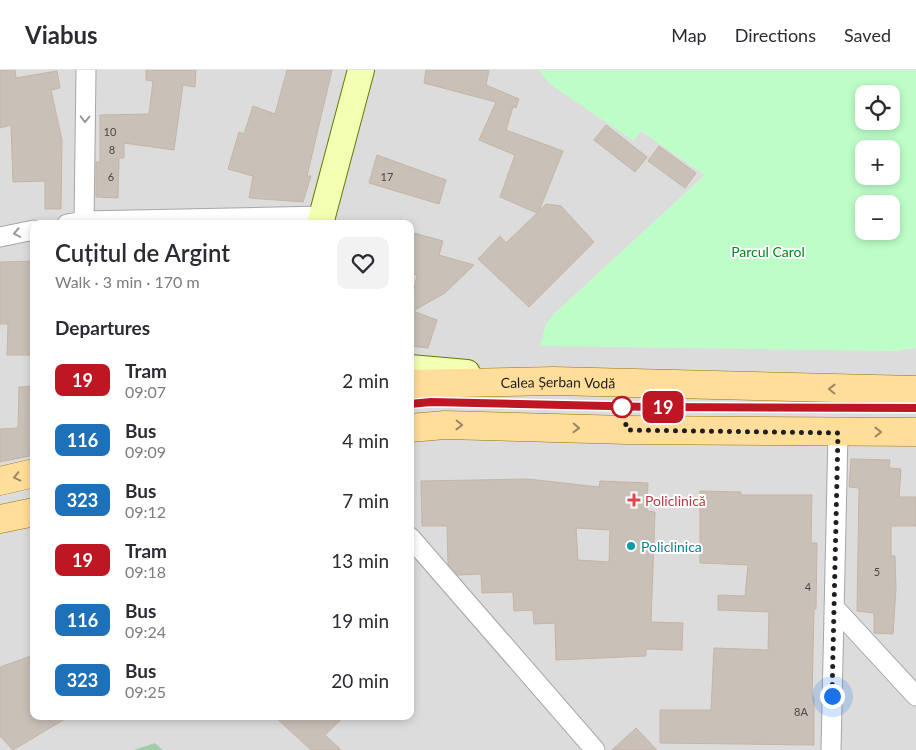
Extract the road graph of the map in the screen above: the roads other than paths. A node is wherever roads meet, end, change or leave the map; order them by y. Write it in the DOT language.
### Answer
graph roads {
  1 [pos="86,70"];
  2 [pos="361,70"];
  3 [pos="78,220"];
  4 [pos="321,220"];
  5 [pos="30,231"];
  6 [pos="0,236"];
  7 [pos="414,368"];
  8 [pos="554,381"];
  9 [pos="414,384"];
  10 [pos="916,390"];
  11 [pos="414,428"];
  12 [pos="916,432"];
  13 [pos="838,433"];
  14 [pos="30,474"];
  15 [pos="0,481"];
  16 [pos="30,513"];
  17 [pos="0,519"];
  18 [pos="414,542"];
  19 [pos="834,607"];
  20 [pos="916,696"];
  21 [pos="595,750"];
  22 [pos="830,750"];
  1 -- 3 [label="street, one-way"];
  2 -- 4 [label="street"];
  5 -- 6 [label="street, one-way"];
  7 -- 8 [label="street"];
  8 -- 9 [label="main road, Calea Șerban Vodă"];
  10 -- 8 [label="main road, Calea Șerban Vodă, one-way"];
  11 -- 13 [label="main road, one-way"];
  13 -- 12 [label="main road, one-way"];
  13 -- 19 [label="street"];
  14 -- 15 [label="main road, one-way"];
  16 -- 17 [label="main road"];
  18 -- 21 [label="street"];
  19 -- 20 [label="street"];
  19 -- 22 [label="street"];
}
